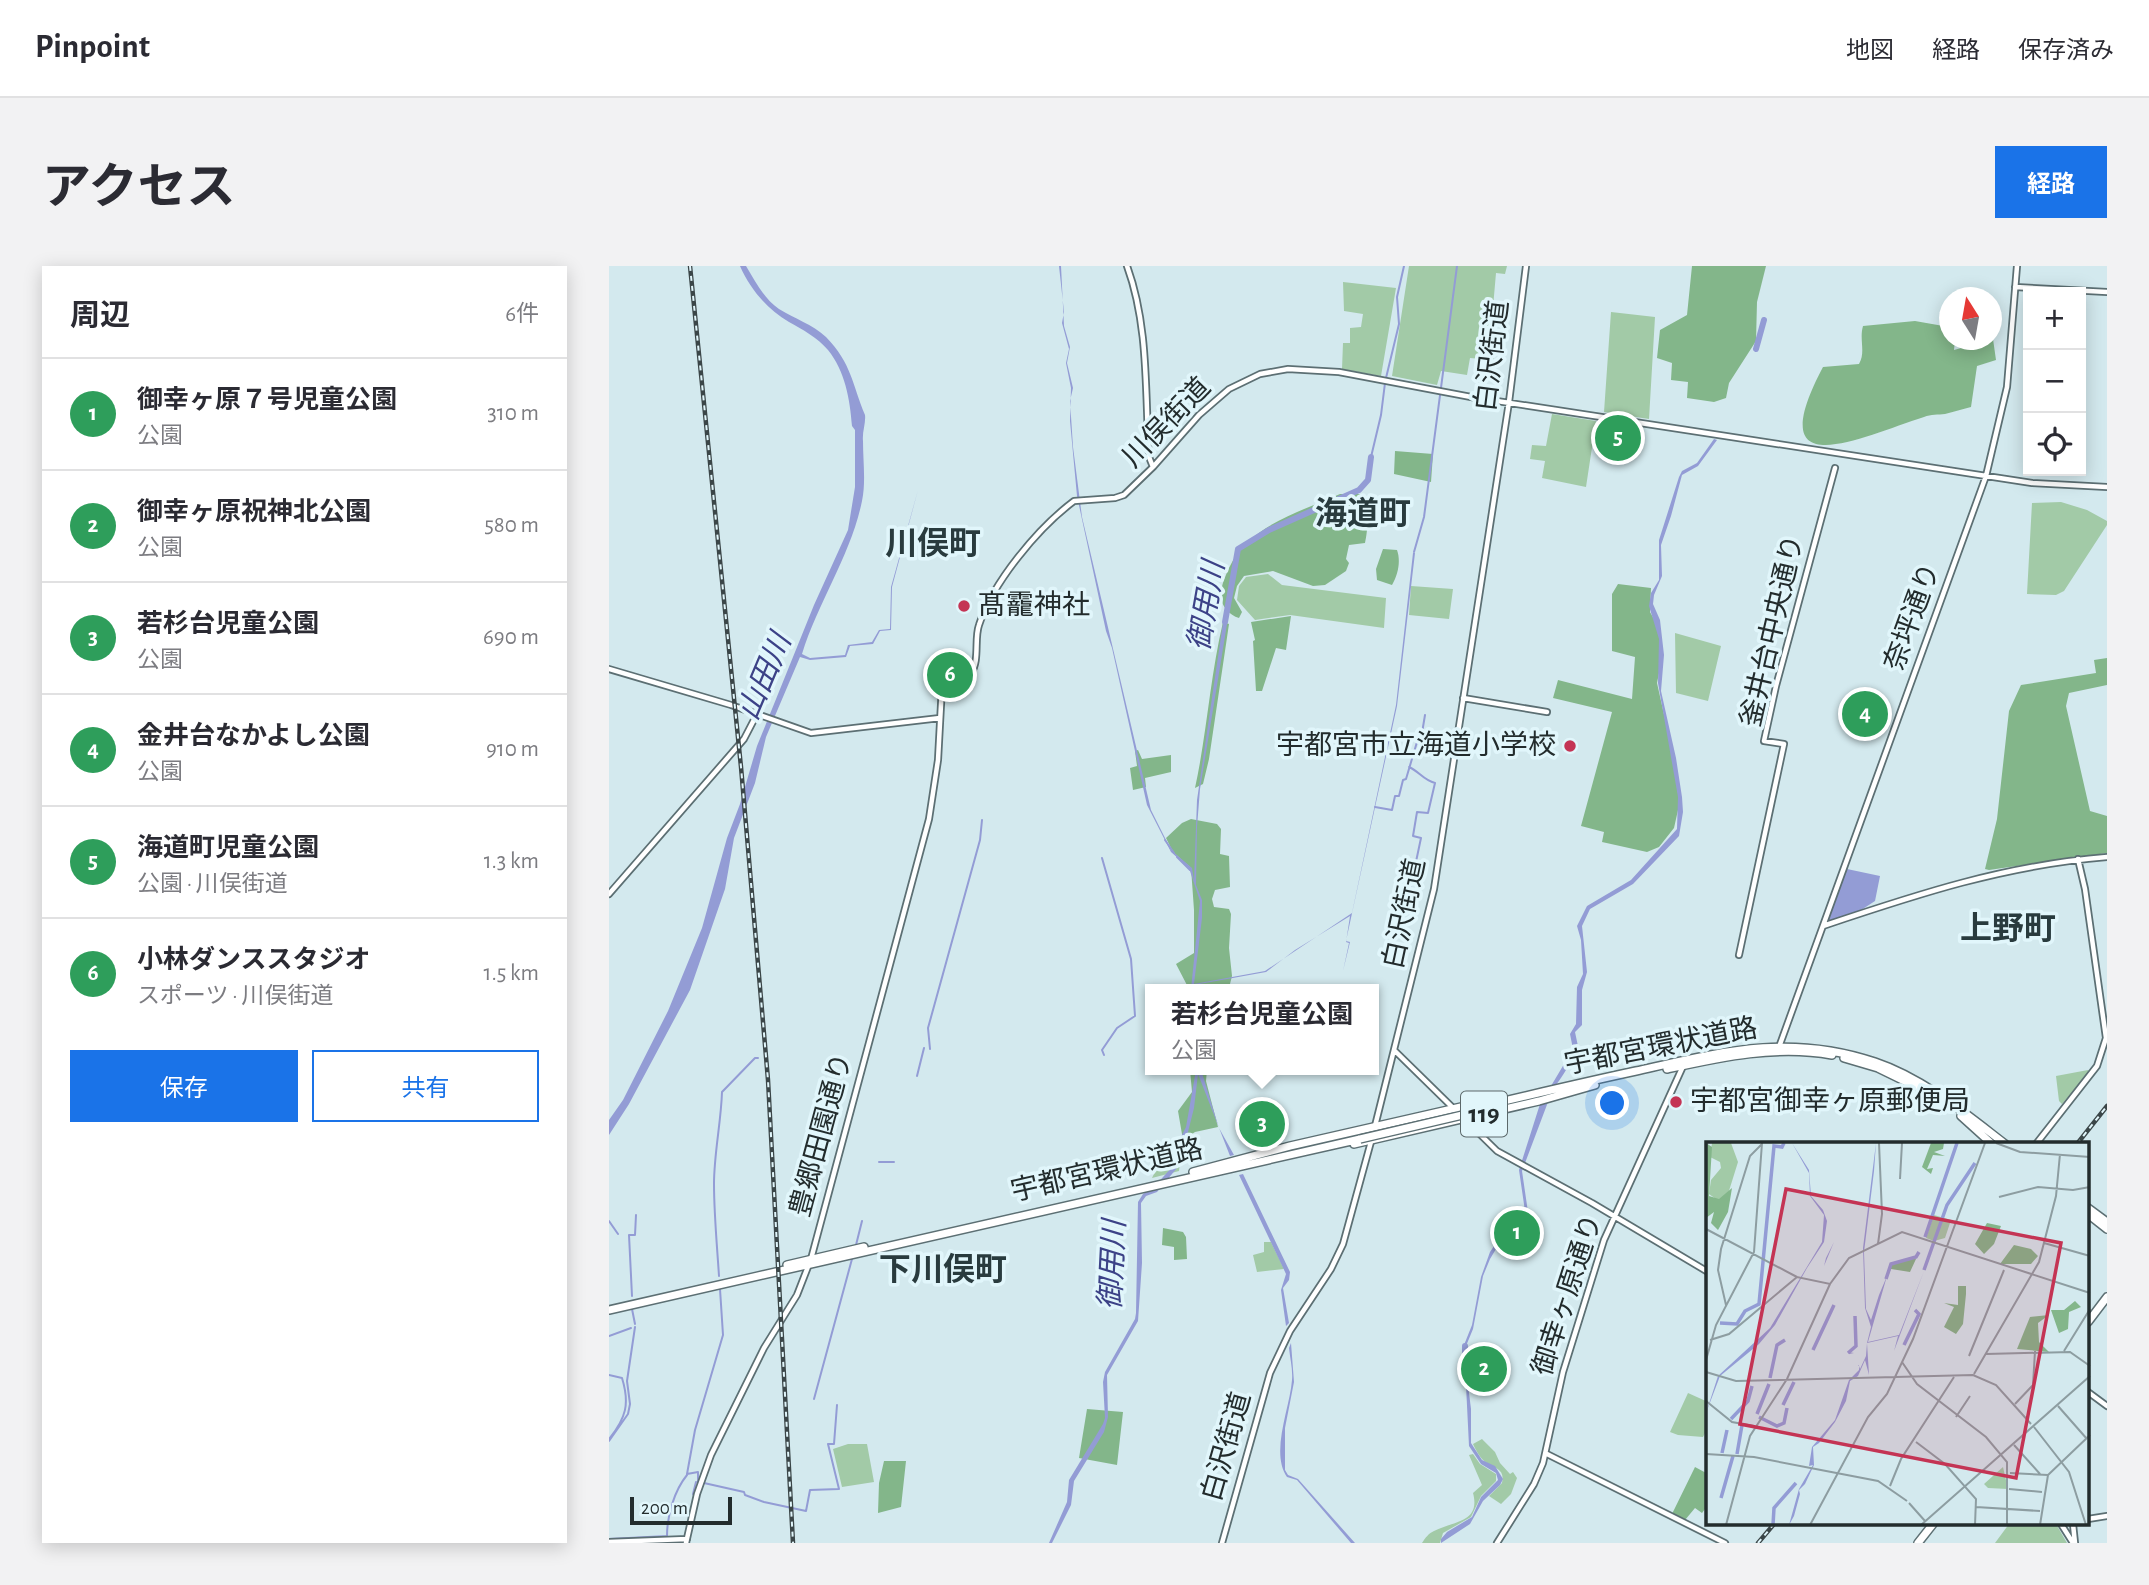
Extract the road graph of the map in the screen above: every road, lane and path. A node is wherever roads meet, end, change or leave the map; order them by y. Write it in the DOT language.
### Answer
graph roads {
  1 [pos="1127,266"];
  2 [pos="1526,266"];
  3 [pos="2017,266"];
  4 [pos="2015,287"];
  5 [pos="2107,292"];
  6 [pos="1509,402"];
  7 [pos="1153,467"];
  8 [pos="1835,468"];
  9 [pos="1986,475"];
  10 [pos="2107,487"];
  11 [pos="609,669"];
  12 [pos="1463,698"];
  13 [pos="1547,712"];
  14 [pos="760,715"];
  15 [pos="940,718"];
  16 [pos="2107,857"];
  17 [pos="2078,859"];
  18 [pos="609,894"];
  19 [pos="1823,926"];
  20 [pos="1739,955"];
  21 [pos="1779,1049"];
  22 [pos="1395,1051"];
  23 [pos="1685,1063"];
  24 [pos="1595,1083"];
  25 [pos="1454,1109"];
  26 [pos="1469,1113"];
  27 [pos="1375,1126"];
  28 [pos="1360,1137"];
  29 [pos="1372,1140"];
  30 [pos="1993,1142"];
  31 [pos="2004,1142"];
  32 [pos="2038,1142"];
  33 [pos="1221,1170"];
  34 [pos="1192,1173"];
  35 [pos="1174,1179"];
  36 [pos="2089,1203"];
  37 [pos="2089,1209"];
  38 [pos="2089,1217"];
  39 [pos="2107,1217"];
  40 [pos="1613,1218"];
  41 [pos="2107,1222"];
  42 [pos="2107,1231"];
  43 [pos="810,1262"];
  44 [pos="1706,1271"];
  45 [pos="2107,1297"];
  46 [pos="609,1308"];
  47 [pos="2089,1321"];
  48 [pos="2089,1393"];
  49 [pos="2107,1406"];
  50 [pos="1547,1454"];
  51 [pos="2107,1516"];
  52 [pos="2089,1519"];
  53 [pos="1931,1526"];
  54 [pos="2062,1526"];
  55 [pos="686,1541"];
  56 [pos="609,1542"];
  57 [pos="1222,1543"];
  58 [pos="1497,1543"];
  59 [pos="1725,1543"];
  60 [pos="1918,1543"];
  61 [pos="2074,1543"];
  1 -- 7 [label="street"];
  2 -- 6 [label="street, 白沢街道"];
  3 -- 4 [label="street, 奈坪通り"];
  4 -- 5 [label="street"];
  4 -- 9 [label="street, 奈坪通り"];
  6 -- 7 [label="street, 川俣街道"];
  6 -- 9 [label="street, 川俣街道"];
  6 -- 12 [label="street, 白沢街道"];
  7 -- 15 [label="street, 川俣街道"];
  8 -- 20 [label="street, 釜井台中央通り"];
  9 -- 10 [label="street, 川俣街道"];
  9 -- 19 [label="street, 奈坪通り"];
  11 -- 14 [label="street"];
  12 -- 13 [label="street"];
  12 -- 22 [label="street, 白沢街道"];
  14 -- 15 [label="street"];
  14 -- 18 [label="street"];
  15 -- 43 [label="street, 豊郷田園通り"];
  16 -- 17 [label="street"];
  17 -- 19 [label="street"];
  17 -- 32 [label="street"];
  19 -- 21 [label="street, 奈坪通り"];
  21 -- 23 [label="highway, 宇都宮環状道路 / 119"];
  21 -- 30 [label="highway, 宇都宮環状道路 / 119"];
  21 -- 31 [label="highway, 宇都宮環状道路 / 119"];
  22 -- 25 [label="street"];
  22 -- 27 [label="street, 白沢街道"];
  23 -- 24 [label="highway, 宇都宮環状道路 / 119"];
  23 -- 40 [label="street, 御幸ヶ原通り"];
  24 -- 25 [label="highway, 119"];
  24 -- 26 [label="highway, 宇都宮環状道路 / 119"];
  25 -- 26 [label="street"];
  25 -- 27 [label="highway, 119"];
  26 -- 28 [label="highway, 宇都宮環状道路 / 119, bridge"];
  26 -- 29 [label="highway, 119"];
  26 -- 40 [label="street"];
  27 -- 29 [label="street, 白沢街道"];
  27 -- 34 [label="highway, 119"];
  28 -- 33 [label="highway, 宇都宮環状道路 / 119"];
  28 -- 34 [label="highway, 宇都宮環状道路 / 119"];
  29 -- 33 [label="highway, 119"];
  29 -- 57 [label="street, 白沢街道"];
  33 -- 35 [label="highway, 宇都宮環状道路 / 119"];
  34 -- 35 [label="highway, 宇都宮環状道路 / 119"];
  35 -- 43 [label="highway, 宇都宮環状道路 / 119"];
  36 -- 39 [label="highway"];
  37 -- 41 [label="highway"];
  38 -- 42 [label="highway"];
  40 -- 44 [label="street"];
  40 -- 50 [label="street, 御幸ヶ原通り"];
  43 -- 46 [label="highway, 宇都宮環状道路 / 119"];
  43 -- 55 [label="street, 豊郷田園通り"];
  45 -- 47 [label="highway"];
  48 -- 49 [label="street"];
  50 -- 58 [label="street, 御幸ヶ原通り"];
  50 -- 59 [label="street"];
  51 -- 52 [label="street"];
  53 -- 60 [label="highway"];
  54 -- 61 [label="street"];
  55 -- 56 [label="street"];
}
